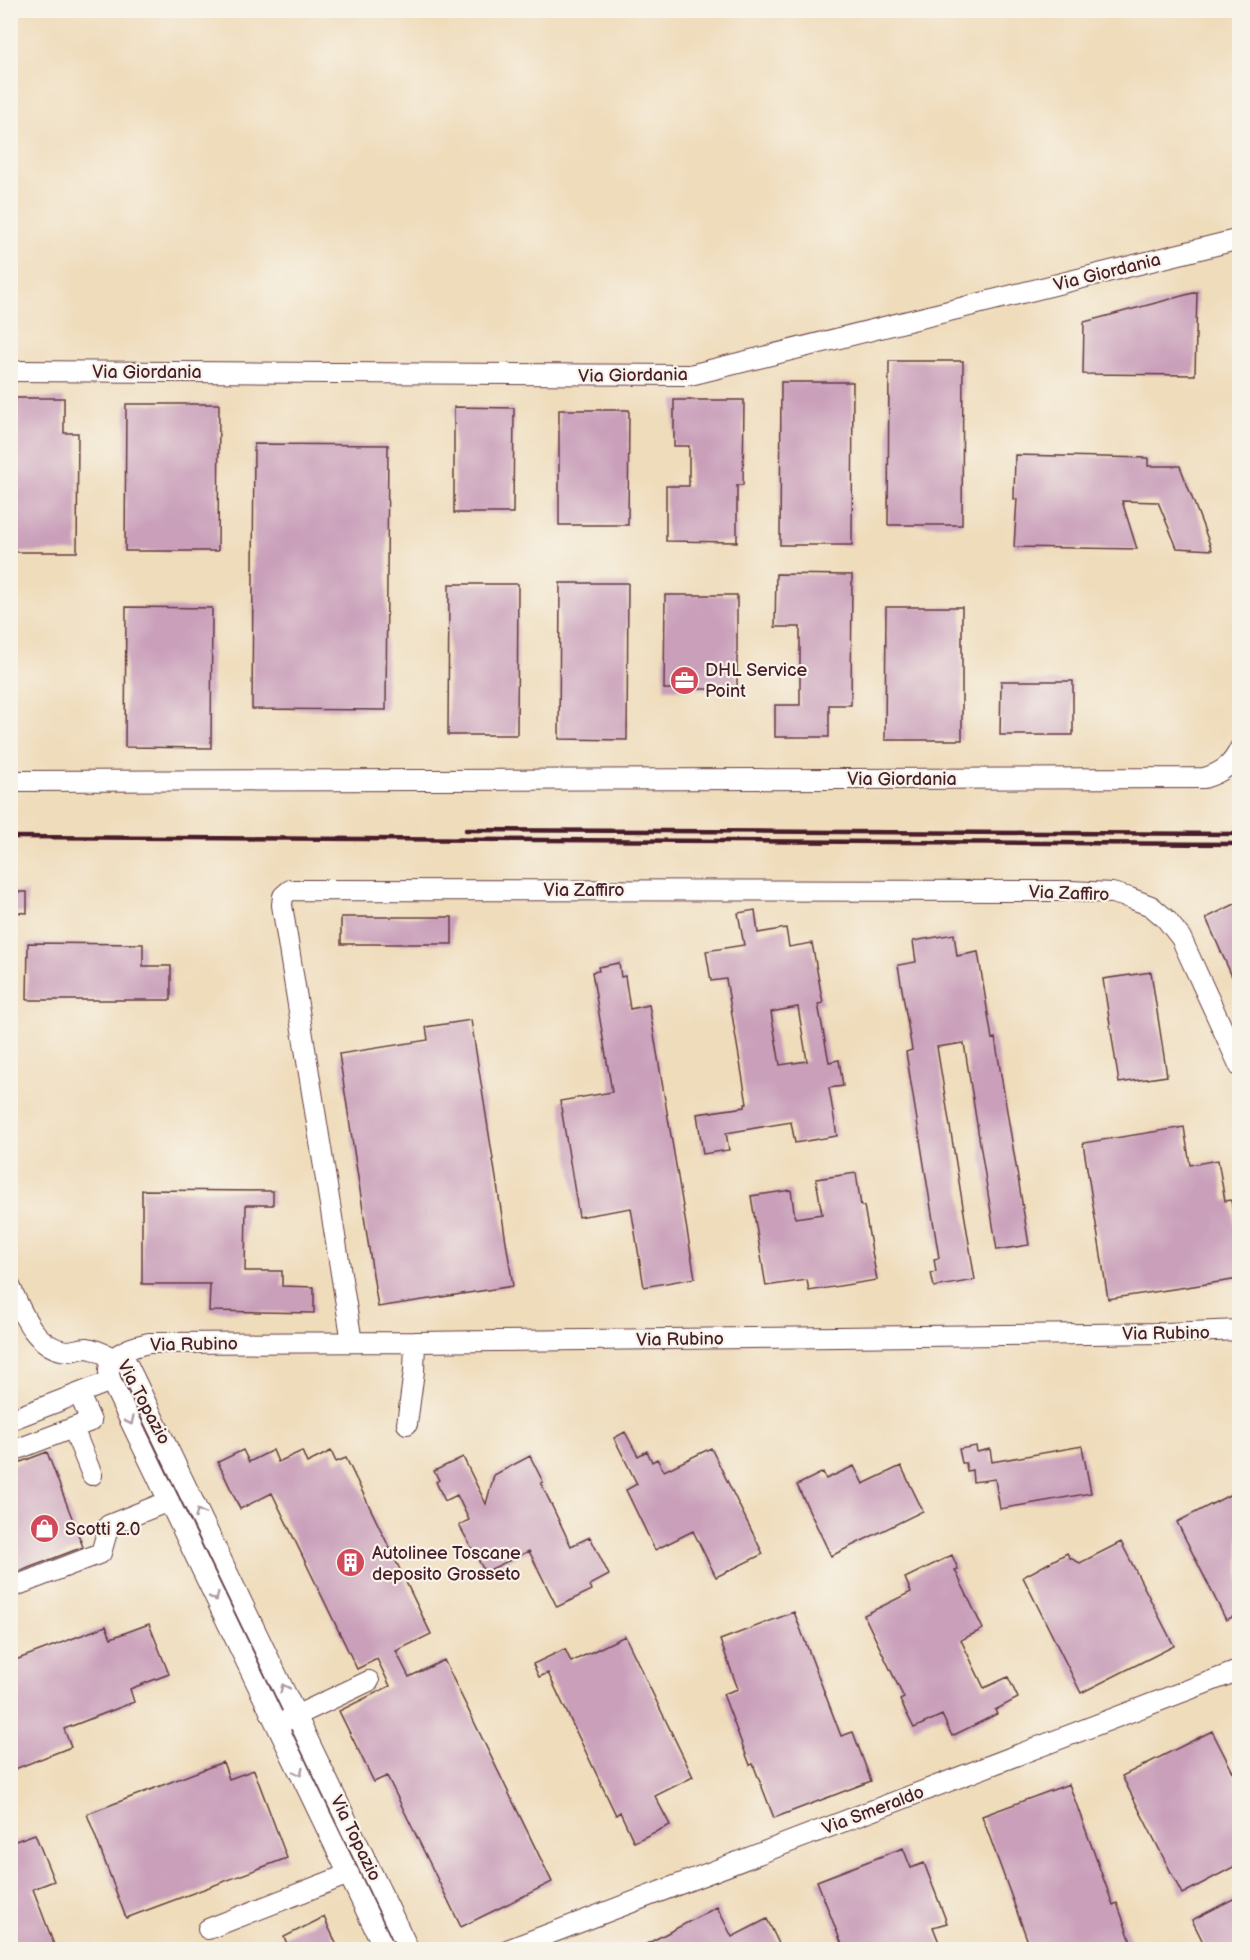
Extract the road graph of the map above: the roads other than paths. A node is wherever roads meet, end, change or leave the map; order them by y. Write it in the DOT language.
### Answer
graph roads {
  1 [pos="1239,239"];
  2 [pos="10,371"];
  3 [pos="1239,748"];
  4 [pos="10,782"];
  5 [pos="1239,1067"];
  6 [pos="10,1286"];
  7 [pos="1239,1330"];
  8 [pos="352,1342"];
  9 [pos="415,1342"];
  10 [pos="118,1355"];
  11 [pos="111,1381"];
  12 [pos="80,1394"];
  13 [pos="10,1420"];
  14 [pos="407,1424"];
  15 [pos="73,1428"];
  16 [pos="10,1452"];
  17 [pos="92,1475"];
  18 [pos="169,1501"];
  19 [pos="10,1588"];
  20 [pos="1239,1670"];
  21 [pos="369,1680"];
  22 [pos="297,1715"];
  23 [pos="277,1725"];
  24 [pos="349,1875"];
  25 [pos="208,1929"];
  26 [pos="385,1950"];
  27 [pos="409,1950"];
  28 [pos="507,1950"];
  1 -- 2 [label="street, Via Giordania"];
  3 -- 4 [label="street, Via Giordania"];
  5 -- 8 [label="street, Via Zaffiro"];
  6 -- 10 [label="street"];
  7 -- 9 [label="street, Via Rubino"];
  8 -- 9 [label="street, Via Rubino"];
  8 -- 10 [label="street, Via Rubino"];
  9 -- 14 [label="street"];
  10 -- 11 [label="street, Via Topazio"];
  22 -- 10 [label="street, Via Topazio, one-way"];
  11 -- 12 [label="street"];
  11 -- 18 [label="street, Via Topazio, one-way"];
  12 -- 13 [label="street"];
  12 -- 15 [label="street"];
  15 -- 16 [label="street"];
  15 -- 17 [label="street"];
  18 -- 19 [label="street"];
  18 -- 23 [label="street, Via Topazio, one-way"];
  20 -- 28 [label="street, Via Smeraldo"];
  21 -- 22 [label="street"];
  22 -- 23 [label="street"];
  22 -- 27 [label="street, Via Topazio"];
  23 -- 24 [label="street, Via Topazio, one-way"];
  24 -- 25 [label="street"];
  24 -- 26 [label="street, Via Topazio"];
}
